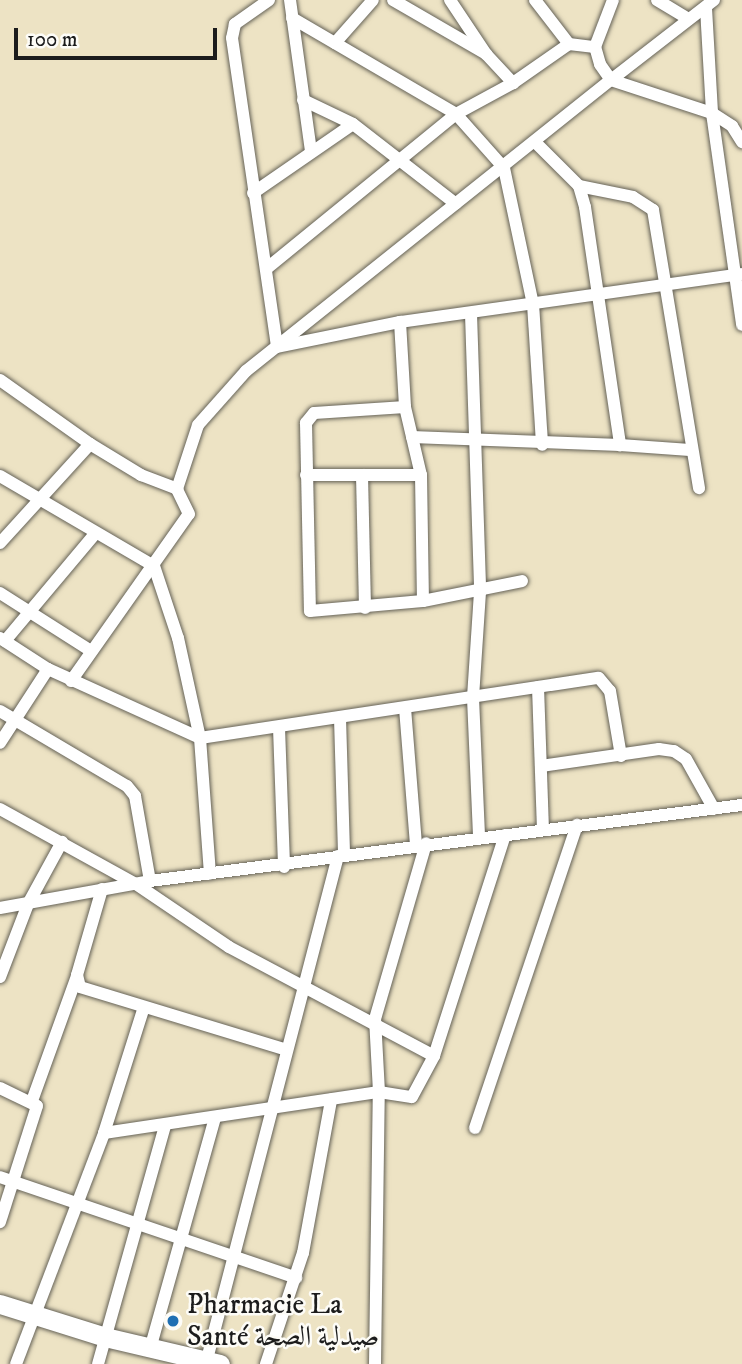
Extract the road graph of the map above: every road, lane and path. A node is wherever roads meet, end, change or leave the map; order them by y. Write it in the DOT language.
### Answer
graph roads {
  1 [pos="269,0"];
  2 [pos="290,0"];
  3 [pos="373,0"];
  4 [pos="393,0"];
  5 [pos="450,0"];
  6 [pos="536,0"];
  7 [pos="613,0"];
  8 [pos="657,0"];
  9 [pos="710,4"];
  10 [pos="292,18"];
  11 [pos="689,19"];
  12 [pos="335,43"];
  13 [pos="569,44"];
  14 [pos="596,47"];
  15 [pos="486,54"];
  16 [pos="611,80"];
  17 [pos="513,83"];
  18 [pos="303,100"];
  19 [pos="712,113"];
  20 [pos="456,114"];
  21 [pos="353,124"];
  22 [pos="737,125"];
  23 [pos="535,142"];
  24 [pos="742,142"];
  25 [pos="311,152"];
  26 [pos="400,157"];
  27 [pos="504,168"];
  28 [pos="579,187"];
  29 [pos="253,192"];
  30 [pos="456,204"];
  31 [pos="266,269"];
  32 [pos="738,274"];
  33 [pos="664,284"];
  34 [pos="598,295"];
  35 [pos="533,304"];
  36 [pos="471,314"];
  37 [pos="400,323"];
  38 [pos="742,325"];
  39 [pos="277,346"];
  40 [pos="0,380"];
  41 [pos="405,407"];
  42 [pos="412,437"];
  43 [pos="472,440"];
  44 [pos="90,444"];
  45 [pos="542,444"];
  46 [pos="620,444"];
  47 [pos="690,450"];
  48 [pos="306,475"];
  49 [pos="362,475"];
  50 [pos="421,475"];
  51 [pos="0,476"];
  52 [pos="699,488"];
  53 [pos="177,489"];
  54 [pos="42,502"];
  55 [pos="94,535"];
  56 [pos="0,543"];
  57 [pos="154,566"];
  58 [pos="522,581"];
  59 [pos="480,592"];
  60 [pos="0,593"];
  61 [pos="424,601"];
  62 [pos="365,608"];
  63 [pos="29,611"];
  64 [pos="3,639"];
  65 [pos="91,651"];
  66 [pos="48,669"];
  67 [pos="71,681"];
  68 [pos="538,687"];
  69 [pos="473,698"];
  70 [pos="405,708"];
  71 [pos="0,710"];
  72 [pos="340,718"];
  73 [pos="14,719"];
  74 [pos="279,728"];
  75 [pos="200,738"];
  76 [pos="0,743"];
  77 [pos="621,756"];
  78 [pos="541,766"];
  79 [pos="742,805"];
  80 [pos="0,809"];
  81 [pos="714,809"];
  82 [pos="577,825"];
  83 [pos="543,830"];
  84 [pos="505,835"];
  85 [pos="480,838"];
  86 [pos="62,842"];
  87 [pos="421,844"];
  88 [pos="341,855"];
  89 [pos="284,867"];
  90 [pos="210,874"];
  91 [pos="150,881"];
  92 [pos="136,884"];
  93 [pos="102,889"];
  94 [pos="28,904"];
  95 [pos="0,908"];
  96 [pos="77,975"];
  97 [pos="0,977"];
  98 [pos="301,986"];
  99 [pos="145,1007"];
  100 [pos="377,1028"];
  101 [pos="284,1049"];
  102 [pos="434,1056"];
  103 [pos="0,1088"];
  104 [pos="379,1093"];
  105 [pos="331,1100"];
  106 [pos="32,1101"];
  107 [pos="268,1109"];
  108 [pos="215,1118"];
  109 [pos="165,1125"];
  110 [pos="475,1128"];
  111 [pos="104,1133"];
  112 [pos="0,1177"];
  113 [pos="13,1181"];
  114 [pos="77,1202"];
  115 [pos="135,1221"];
  116 [pos="0,1222"];
  117 [pos="181,1238"];
  118 [pos="233,1254"];
  119 [pos="296,1278"];
  120 [pos="0,1304"];
  121 [pos="34,1316"];
  122 [pos="105,1337"];
  123 [pos="150,1349"];
  124 [pos="213,1363"];
  125 [pos="16,1364"];
  126 [pos="98,1364"];
  127 [pos="266,1364"];
  128 [pos="375,1364"];
  1 -- 29 [label="street"];
  2 -- 10 [label="street"];
  3 -- 12 [label="street"];
  4 -- 15 [label="street"];
  5 -- 15 [label="street"];
  6 -- 13 [label="street"];
  7 -- 14 [label="street"];
  8 -- 11 [label="street"];
  9 -- 11 [label="street"];
  9 -- 19 [label="street"];
  10 -- 12 [label="street"];
  10 -- 18 [label="street"];
  11 -- 16 [label="street"];
  12 -- 20 [label="street"];
  13 -- 14 [label="street"];
  13 -- 17 [label="street"];
  14 -- 16 [label="street"];
  15 -- 17 [label="street"];
  16 -- 19 [label="street"];
  16 -- 23 [label="street"];
  17 -- 20 [label="street"];
  18 -- 21 [label="street"];
  18 -- 25 [label="street"];
  19 -- 22 [label="street"];
  19 -- 32 [label="street"];
  20 -- 26 [label="street"];
  20 -- 27 [label="street"];
  21 -- 25 [label="street"];
  21 -- 26 [label="street"];
  22 -- 24 [label="street"];
  23 -- 27 [label="street"];
  23 -- 28 [label="street"];
  25 -- 29 [label="street"];
  26 -- 30 [label="street"];
  26 -- 31 [label="street"];
  27 -- 30 [label="street"];
  27 -- 35 [label="street"];
  28 -- 33 [label="street"];
  28 -- 34 [label="street"];
  29 -- 31 [label="street"];
  30 -- 39 [label="street"];
  31 -- 39 [label="street"];
  32 -- 33 [label="street"];
  32 -- 38 [label="street"];
  33 -- 34 [label="street"];
  33 -- 47 [label="street"];
  34 -- 35 [label="street"];
  34 -- 46 [label="street"];
  35 -- 36 [label="street"];
  35 -- 45 [label="street"];
  36 -- 37 [label="street"];
  36 -- 43 [label="street"];
  37 -- 39 [label="street"];
  37 -- 41 [label="street"];
  39 -- 53 [label="street"];
  40 -- 44 [label="street"];
  41 -- 42 [label="street"];
  41 -- 48 [label="street"];
  42 -- 43 [label="street"];
  42 -- 50 [label="street"];
  43 -- 45 [label="street"];
  43 -- 59 [label="street"];
  44 -- 53 [label="street"];
  44 -- 54 [label="street"];
  45 -- 46 [label="street"];
  46 -- 47 [label="street"];
  47 -- 52 [label="street"];
  48 -- 49 [label="street"];
  48 -- 62 [label="street"];
  49 -- 50 [label="street"];
  49 -- 62 [label="street"];
  50 -- 61 [label="street"];
  51 -- 54 [label="street"];
  53 -- 57 [label="street"];
  54 -- 55 [label="street"];
  54 -- 56 [label="street"];
  55 -- 57 [label="street"];
  55 -- 63 [label="street"];
  57 -- 65 [label="street"];
  57 -- 75 [label="street"];
  58 -- 59 [label="street"];
  59 -- 61 [label="street"];
  59 -- 69 [label="street"];
  60 -- 63 [label="street"];
  61 -- 62 [label="street"];
  63 -- 64 [label="street"];
  63 -- 65 [label="street"];
  64 -- 66 [label="street"];
  65 -- 67 [label="street"];
  66 -- 67 [label="street"];
  66 -- 73 [label="street"];
  67 -- 75 [label="street"];
  68 -- 69 [label="street"];
  68 -- 77 [label="street"];
  68 -- 78 [label="street"];
  69 -- 70 [label="street"];
  69 -- 85 [label="street"];
  70 -- 72 [label="street"];
  70 -- 87 [label="street"];
  71 -- 73 [label="street"];
  72 -- 74 [label="street"];
  72 -- 88 [label="street"];
  73 -- 76 [label="street"];
  73 -- 91 [label="street"];
  74 -- 75 [label="street"];
  74 -- 89 [label="street"];
  75 -- 90 [label="street"];
  77 -- 78 [label="street"];
  77 -- 81 [label="street"];
  78 -- 83 [label="street"];
  79 -- 81 [label="street"];
  80 -- 86 [label="street"];
  81 -- 82 [label="street"];
  82 -- 83 [label="street"];
  82 -- 110 [label="street"];
  83 -- 84 [label="street"];
  84 -- 85 [label="street"];
  84 -- 102 [label="street"];
  85 -- 87 [label="street"];
  86 -- 92 [label="street"];
  86 -- 94 [label="street"];
  87 -- 88 [label="street"];
  87 -- 100 [label="street"];
  88 -- 89 [label="street"];
  88 -- 98 [label="street"];
  89 -- 90 [label="street"];
  90 -- 91 [label="street"];
  91 -- 92 [label="street"];
  92 -- 93 [label="street"];
  92 -- 98 [label="street"];
  93 -- 94 [label="street"];
  93 -- 96 [label="street"];
  94 -- 95 [label="street"];
  94 -- 97 [label="street"];
  96 -- 99 [label="street"];
  96 -- 106 [label="street"];
  98 -- 100 [label="street"];
  98 -- 101 [label="street"];
  99 -- 101 [label="street"];
  99 -- 111 [label="street"];
  100 -- 102 [label="street"];
  100 -- 104 [label="street"];
  101 -- 107 [label="street"];
  102 -- 104 [label="street"];
  103 -- 106 [label="street"];
  104 -- 105 [label="street"];
  104 -- 128 [label="street"];
  105 -- 107 [label="street"];
  105 -- 119 [label="street"];
  106 -- 113 [label="street"];
  107 -- 108 [label="street"];
  107 -- 118 [label="street"];
  108 -- 109 [label="street"];
  108 -- 117 [label="street"];
  109 -- 111 [label="street"];
  109 -- 115 [label="street"];
  111 -- 114 [label="street"];
  112 -- 113 [label="street"];
  113 -- 114 [label="street"];
  113 -- 116 [label="street"];
  114 -- 115 [label="street"];
  114 -- 121 [label="street"];
  115 -- 117 [label="street"];
  115 -- 122 [label="street"];
  117 -- 118 [label="street"];
  117 -- 123 [label="street"];
  118 -- 119 [label="street"];
  118 -- 124 [label="street"];
  119 -- 127 [label="street"];
  120 -- 121 [label="main road"];
  121 -- 122 [label="main road"];
  121 -- 125 [label="street"];
  122 -- 123 [label="main road"];
  122 -- 126 [label="street"];
  123 -- 124 [label="main road"];
}
